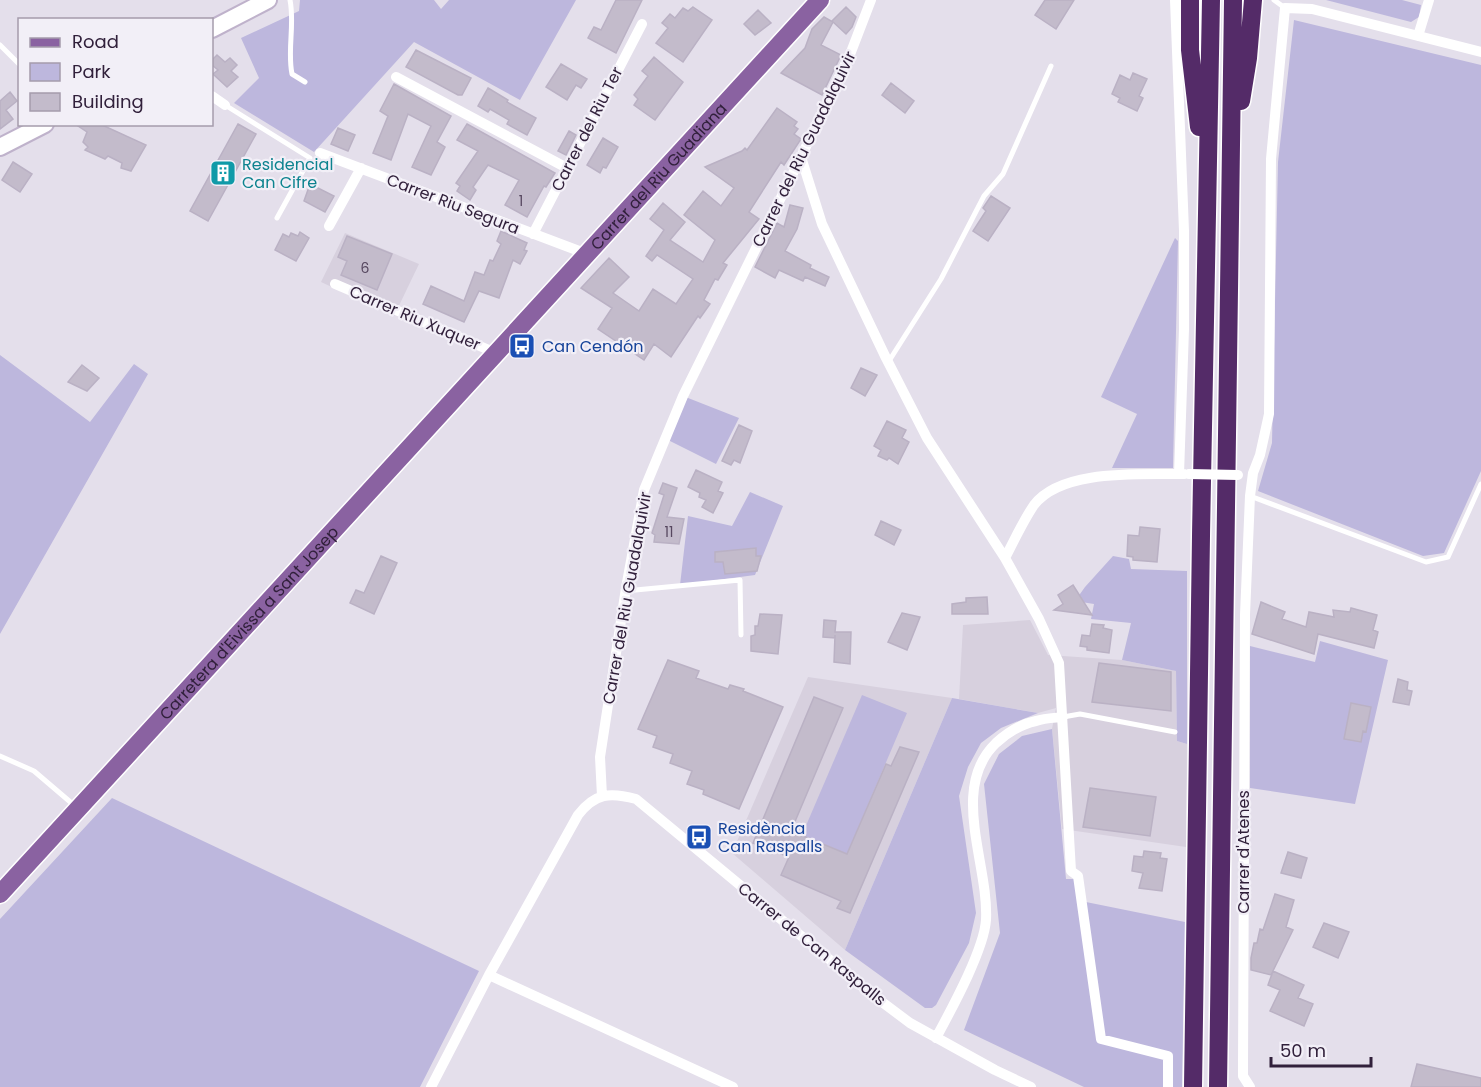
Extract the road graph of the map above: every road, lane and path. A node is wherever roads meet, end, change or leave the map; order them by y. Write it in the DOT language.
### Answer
graph roads {
  1 [pos="268,0"];
  2 [pos="290,0"];
  3 [pos="871,0"];
  4 [pos="1175,0"];
  5 [pos="1190,0"];
  6 [pos="1211,0"];
  7 [pos="1233,0"];
  8 [pos="1253,0"];
  9 [pos="1274,0"];
  10 [pos="1429,0"];
  11 [pos="818,1"];
  12 [pos="1285,8"];
  13 [pos="642,24"];
  14 [pos="213,28"];
  15 [pos="1418,36"];
  16 [pos="0,45"];
  17 [pos="1481,52"];
  18 [pos="18,63"];
  19 [pos="1051,66"];
  20 [pos="396,77"];
  21 [pos="305,82"];
  22 [pos="213,97"];
  23 [pos="225,105"];
  24 [pos="41,126"];
  25 [pos="0,147"];
  26 [pos="320,153"];
  27 [pos="801,157"];
  28 [pos="1231,159"];
  29 [pos="361,168"];
  30 [pos="567,168"];
  31 [pos="1207,189"];
  32 [pos="277,218"];
  33 [pos="329,226"];
  34 [pos="533,234"];
  35 [pos="586,254"];
  36 [pos="335,284"];
  37 [pos="496,353"];
  38 [pos="888,362"];
  39 [pos="1253,473"];
  40 [pos="1184,474"];
  41 [pos="1481,484"];
  42 [pos="1250,496"];
  43 [pos="1005,558"];
  44 [pos="625,591"];
  45 [pos="741,635"];
  46 [pos="1063,717"];
  47 [pos="1175,732"];
  48 [pos="0,756"];
  49 [pos="602,796"];
  50 [pos="78,809"];
  51 [pos="0,894"];
  52 [pos="489,975"];
  53 [pos="936,1038"];
  54 [pos="730,1086"];
  55 [pos="431,1087"];
  56 [pos="1031,1087"];
  57 [pos="1168,1087"];
  58 [pos="1193,1087"];
  59 [pos="1218,1087"];
  60 [pos="1250,1087"];
  1 -- 14 [label="street"];
  2 -- 21 [label="lane"];
  3 -- 27 [label="street, Carrer del Riu Guadalquivir"];
  4 -- 40 [label="street"];
  5 -- 31 [label="highway"];
  6 -- 31 [label="highway"];
  7 -- 28 [label="highway"];
  8 -- 28 [label="highway"];
  9 -- 12 [label="lane"];
  10 -- 15 [label="street"];
  11 -- 35 [label="main road, Carrer del Riu Guadiana"];
  12 -- 15 [label="street"];
  12 -- 39 [label="street, Carrer d'Atenes"];
  13 -- 30 [label="street, Carrer del Riu Ter"];
  15 -- 17 [label="street"];
  16 -- 18 [label="lane"];
  19 -- 38 [label="lane"];
  20 -- 30 [label="street"];
  22 -- 23 [label="street"];
  23 -- 32 [label="lane"];
  24 -- 25 [label="street"];
  26 -- 29 [label="street, Carrer Riu Segura"];
  27 -- 38 [label="street"];
  27 -- 44 [label="street, Carrer del Riu Guadalquivir"];
  28 -- 59 [label="highway"];
  29 -- 33 [label="street"];
  29 -- 34 [label="street, Carrer Riu Segura"];
  30 -- 34 [label="street, Carrer del Riu Ter"];
  31 -- 58 [label="highway"];
  34 -- 35 [label="street, Carrer Riu Segura"];
  35 -- 37 [label="main road, Carrer del Riu Guadiana"];
  36 -- 37 [label="street, Carrer Riu Xuquer"];
  37 -- 50 [label="main road, Carretera d'Eivissa a Sant Josep"];
  38 -- 43 [label="street"];
  39 -- 40 [label="street, bridge"];
  39 -- 42 [label="street, Carrer d'Atenes"];
  40 -- 43 [label="street"];
  41 -- 42 [label="lane"];
  42 -- 60 [label="street, Carrer d'Atenes"];
  43 -- 46 [label="street"];
  44 -- 45 [label="lane"];
  44 -- 49 [label="street, Carrer del Riu Guadalquivir"];
  46 -- 47 [label="lane"];
  46 -- 53 [label="street"];
  46 -- 57 [label="street"];
  48 -- 50 [label="lane"];
  49 -- 52 [label="street"];
  49 -- 53 [label="street, Carrer de Can Raspalls"];
  50 -- 51 [label="main road, Carretera d'Eivissa a Sant Josep"];
  52 -- 54 [label="street"];
  52 -- 55 [label="street"];
  53 -- 56 [label="street, Carrer de Can Raspalls"];
}
